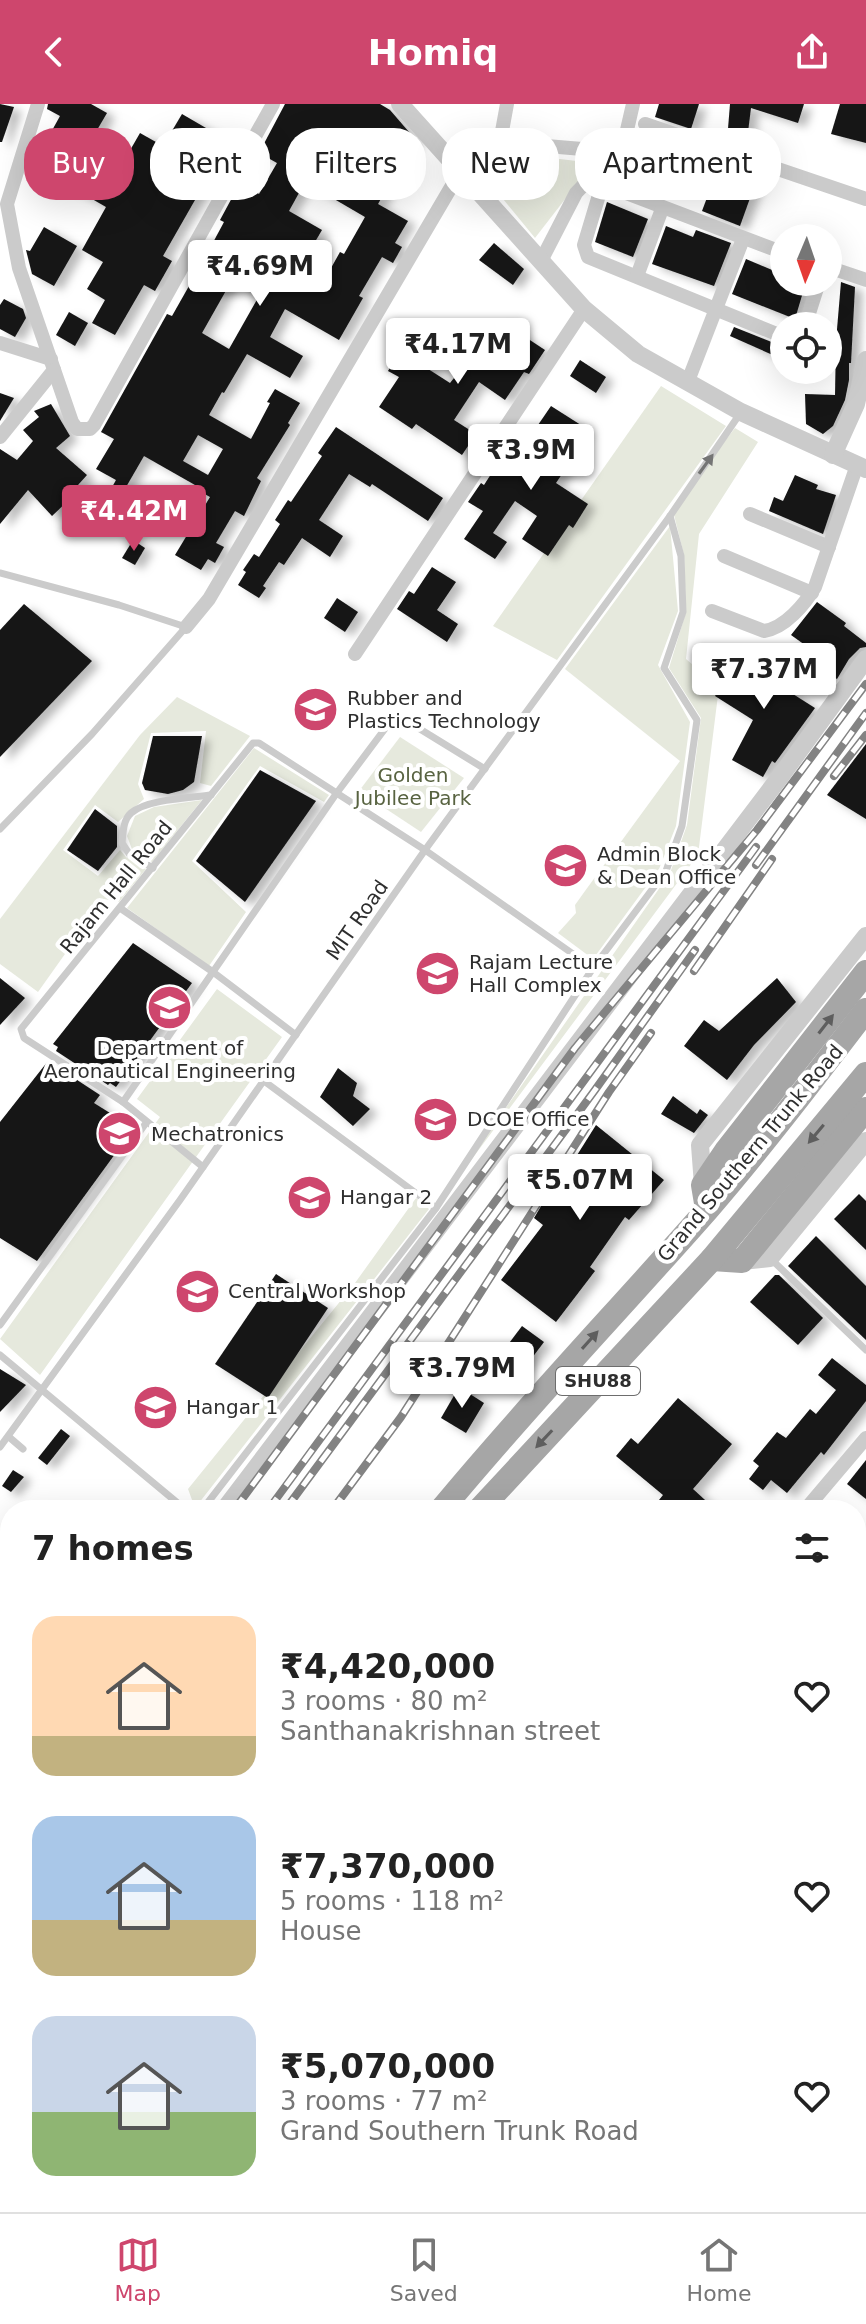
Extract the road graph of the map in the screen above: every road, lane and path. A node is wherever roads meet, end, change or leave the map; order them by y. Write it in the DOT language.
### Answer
graph roads {
  1 [pos="38,104"];
  2 [pos="273,104"];
  3 [pos="400,104"];
  4 [pos="507,104"];
  5 [pos="633,104"];
  6 [pos="645,124"];
  7 [pos="503,128"];
  8 [pos="627,128"];
  9 [pos="442,152"];
  10 [pos="575,195"];
  11 [pos="866,199"];
  12 [pos="444,200"];
  13 [pos="489,202"];
  14 [pos="662,209"];
  15 [pos="743,239"];
  16 [pos="770,248"];
  17 [pos="541,261"];
  18 [pos="842,272"];
  19 [pos="637,276"];
  20 [pos="866,280"];
  21 [pos="717,308"];
  22 [pos="584,309"];
  23 [pos="770,331"];
  24 [pos="0,343"];
  25 [pos="866,360"];
  26 [pos="53,365"];
  27 [pos="688,381"];
  28 [pos="741,412"];
  29 [pos="0,437"];
  30 [pos="833,455"];
  31 [pos="861,467"];
  32 [pos="750,514"];
  33 [pos="670,516"];
  34 [pos="829,547"];
  35 [pos="724,556"];
  36 [pos="0,573"];
  37 [pos="812,593"];
  38 [pos="712,611"];
  39 [pos="186,627"];
  40 [pos="355,654"];
  41 [pos="866,659"];
  42 [pos="485,769"];
  43 [pos="336,794"];
  44 [pos="211,795"];
  45 [pos="0,829"];
  46 [pos="425,850"];
  47 [pos="153,868"];
  48 [pos="120,908"];
  49 [pos="866,936"];
  50 [pos="593,968"];
  51 [pos="213,972"];
  52 [pos="866,972"];
  53 [pos="866,1010"];
  54 [pos="296,1035"];
  55 [pos="866,1074"];
  56 [pos="264,1081"];
  57 [pos="123,1102"];
  58 [pos="866,1109"];
  59 [pos="146,1123"];
  60 [pos="866,1141"];
  61 [pos="203,1167"];
  62 [pos="703,1185"];
  63 [pos="436,1208"];
  64 [pos="707,1209"];
  65 [pos="770,1258"];
  66 [pos="712,1259"];
  67 [pos="742,1261"];
  68 [pos="0,1325"];
  69 [pos="866,1350"];
  70 [pos="0,1355"];
  71 [pos="43,1390"];
  72 [pos="9,1437"];
  73 [pos="866,1438"];
  74 [pos="0,1447"];
  75 [pos="23,1449"];
  76 [pos="464,1482"];
  77 [pos="174,1500"];
  78 [pos="210,1500"];
  79 [pos="232,1500"];
  80 [pos="449,1500"];
  81 [pos="479,1500"];
  82 [pos="492,1500"];
  83 [pos="813,1500"];
  1 -- 26 [label="street"];
  2 -- 26 [label="street"];
  3 -- 9 [label="street"];
  4 -- 7 [label="street"];
  5 -- 8 [label="street"];
  6 -- 11 [label="street"];
  10 -- 17 [label="street"];
  12 -- 39 [label="street"];
  13 -- 17 [label="street"];
  14 -- 15 [label="street"];
  14 -- 19 [label="street"];
  14 -- 19 [label="street"];
  15 -- 16 [label="street"];
  15 -- 21 [label="street"];
  17 -- 22 [label="street"];
  18 -- 20 [label="street"];
  19 -- 21 [label="street"];
  21 -- 23 [label="street"];
  21 -- 27 [label="street"];
  22 -- 27 [label="street"];
  22 -- 40 [label="street"];
  24 -- 26 [label="street"];
  25 -- 30 [label="street"];
  26 -- 29 [label="street"];
  27 -- 28 [label="street"];
  28 -- 30 [label="street"];
  33 -- 28 [label="lane, MIT Road, one-way"];
  30 -- 31 [label="street"];
  31 -- 34 [label="street"];
  32 -- 34 [label="street"];
  33 -- 42 [label="lane, MIT Road"];
  33 -- 50 [label="lane"];
  34 -- 37 [label="street"];
  35 -- 37 [label="street"];
  36 -- 39 [label="lane"];
  37 -- 38 [label="street"];
  39 -- 45 [label="lane"];
  41 -- 79 [label="street"];
  42 -- 43 [label="lane"];
  42 -- 46 [label="lane, MIT Road"];
  43 -- 44 [label="lane, Rajam Hall Road"];
  43 -- 46 [label="lane, Rajam Hall Road"];
  43 -- 51 [label="lane"];
  44 -- 47 [label="lane, Rajam Hall Road"];
  44 -- 47 [label="lane"];
  46 -- 50 [label="lane, Rajam Hall Road"];
  46 -- 54 [label="lane, MIT Road"];
  47 -- 48 [label="lane, Rajam Hall Road"];
  48 -- 51 [label="lane"];
  48 -- 57 [label="lane, Rajam Hall Road"];
  49 -- 62 [label="street"];
  50 -- 63 [label="lane"];
  51 -- 54 [label="lane"];
  51 -- 57 [label="lane"];
  62 -- 52 [label="main road, one-way"];
  53 -- 64 [label="main road, Grand Southern Trunk Road / SHU88"];
  54 -- 56 [label="lane, MIT Road"];
  55 -- 66 [label="main road, Grand Southern Trunk Road / SHU88, one-way"];
  56 -- 61 [label="lane, MIT Road"];
  56 -- 63 [label="lane"];
  57 -- 59 [label="lane, Rajam Hall Road"];
  58 -- 67 [label="main road"];
  59 -- 61 [label="lane, Rajam Hall Road"];
  59 -- 68 [label="lane"];
  60 -- 65 [label="street"];
  61 -- 71 [label="lane, MIT Road"];
  62 -- 64 [label="main road"];
  63 -- 78 [label="lane"];
  76 -- 64 [label="main road, Grand Southern Trunk Road / SHU88, one-way"];
  65 -- 67 [label="street"];
  65 -- 69 [label="lane"];
  66 -- 67 [label="main road"];
  66 -- 82 [label="main road, Grand Southern Trunk Road / SHU88, one-way"];
  70 -- 71 [label="lane"];
  71 -- 72 [label="lane, MIT Road"];
  71 -- 77 [label="lane"];
  72 -- 74 [label="lane, MIT Road"];
  72 -- 75 [label="lane"];
  73 -- 83 [label="street"];
  76 -- 80 [label="main road, Grand Southern Trunk Road / SHU88"];
  76 -- 81 [label="street"];
}
